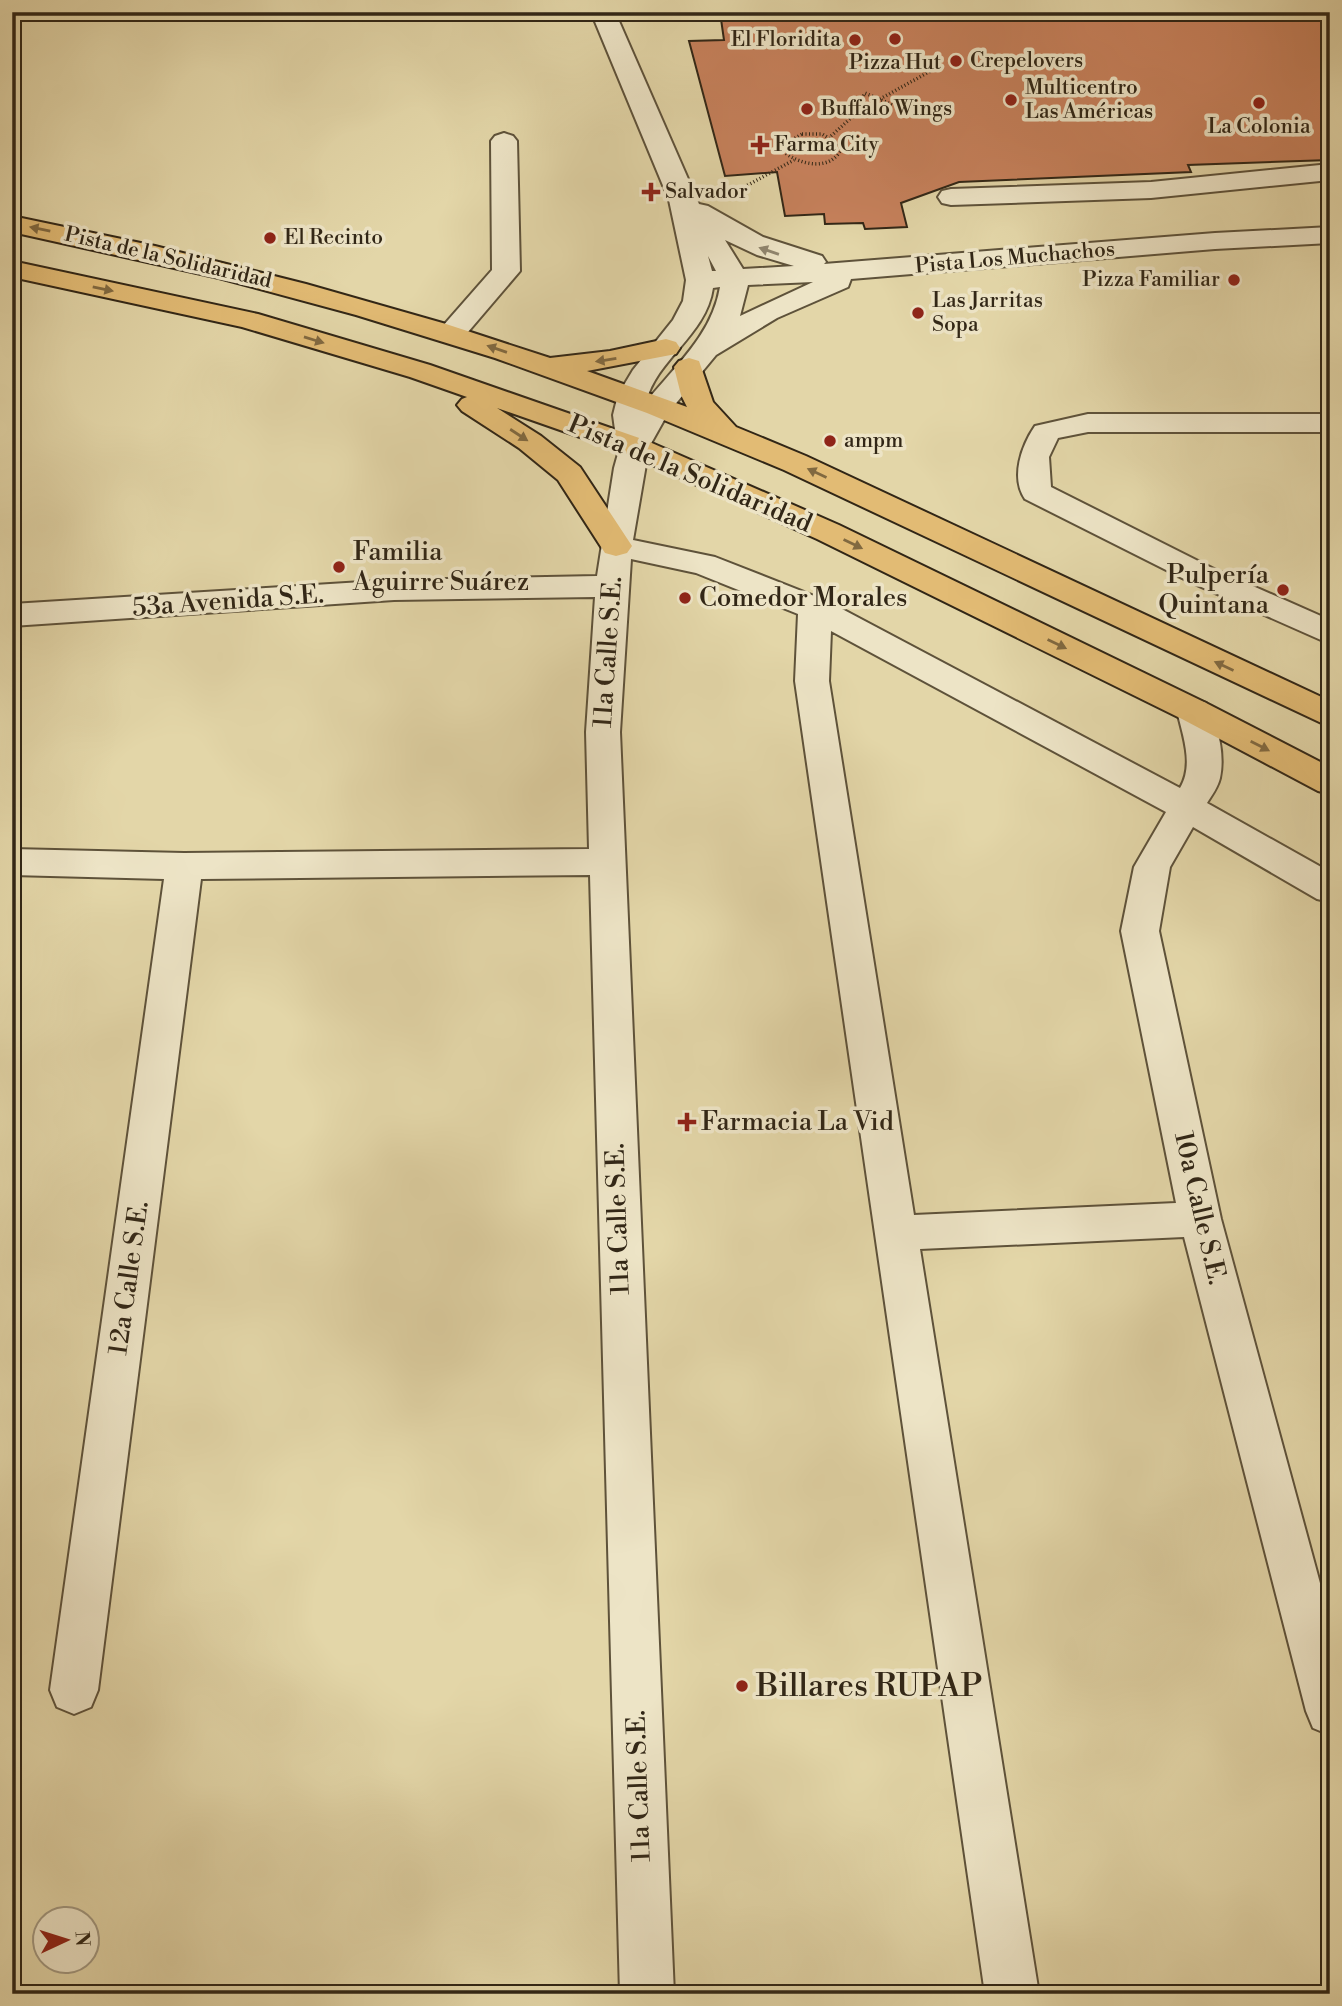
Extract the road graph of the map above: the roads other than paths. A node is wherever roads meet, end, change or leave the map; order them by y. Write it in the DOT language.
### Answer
graph roads {
  1 [pos="603,12"];
  2 [pos="504,141"];
  3 [pos="1330,172"];
  4 [pos="1152,190"];
  5 [pos="951,197"];
  6 [pos="682,200"];
  7 [pos="12,224"];
  8 [pos="1330,235"];
  9 [pos="1173,245"];
  10 [pos="12,270"];
  11 [pos="884,270"];
  12 [pos="733,277"];
  13 [pos="701,280"];
  14 [pos="452,333"];
  15 [pos="666,348"];
  16 [pos="696,358"];
  17 [pos="544,366"];
  18 [pos="420,371"];
  19 [pos="630,396"];
  20 [pos="659,406"];
  21 [pos="1330,423"];
  22 [pos="723,430"];
  23 [pos="634,446"];
  24 [pos="614,566"];
  25 [pos="815,609"];
  26 [pos="12,615"];
  27 [pos="1330,633"];
  28 [pos="1194,711"];
  29 [pos="1330,715"];
  30 [pos="1330,782"];
  31 [pos="1188,808"];
  32 [pos="12,862"];
  33 [pos="605,862"];
  34 [pos="184,866"];
  35 [pos="1330,888"];
  36 [pos="1200,1219"];
  37 [pos="896,1233"];
  38 [pos="75,1690"];
  39 [pos="1330,1711"];
  40 [pos="647,1994"];
  41 [pos="1012,1994"];
  1 -- 6 [label="street"];
  2 -- 14 [label="street"];
  3 -- 4 [label="street"];
  4 -- 5 [label="street"];
  4 -- 9 [label="street"];
  11 -- 6 [label="street, one-way"];
  6 -- 12 [label="street"];
  6 -- 13 [label="street"];
  14 -- 7 [label="main road, Pista de la Solidaridad, one-way"];
  8 -- 9 [label="street, Pista Los Muchachos"];
  9 -- 11 [label="street, Pista Los Muchachos"];
  10 -- 18 [label="main road, Pista de la Solidaridad, one-way"];
  11 -- 12 [label="street, Pista Los Muchachos"];
  11 -- 16 [label="street"];
  12 -- 13 [label="street, Pista Los Muchachos"];
  12 -- 16 [label="street, 11a Calle S.E."];
  13 -- 15 [label="street"];
  17 -- 14 [label="main road, Pista de la Solidaridad, one-way"];
  15 -- 17 [label="main road, one-way"];
  15 -- 19 [label="street"];
  16 -- 20 [label="street, 11a Calle S.E."];
  16 -- 22 [label="main road"];
  17 -- 19 [label="main road, Pista de la Solidaridad"];
  18 -- 23 [label="main road, Pista de la Solidaridad"];
  18 -- 24 [label="main road, one-way"];
  19 -- 20 [label="main road, Pista de la Solidaridad"];
  19 -- 23 [label="street, 11a Calle S.E."];
  20 -- 22 [label="main road, Pista de la Solidaridad"];
  20 -- 23 [label="street, 11a Calle S.E."];
  21 -- 27 [label="street"];
  29 -- 22 [label="main road, Pista de la Solidaridad, one-way"];
  23 -- 24 [label="street, 11a Calle S.E."];
  23 -- 28 [label="main road, Pista de la Solidaridad, one-way"];
  24 -- 25 [label="street, 53a Avenida S.E."];
  24 -- 26 [label="street, 53a Avenida S.E."];
  24 -- 33 [label="street, 11a Calle S.E."];
  25 -- 31 [label="street, 53a Avenida S.E."];
  25 -- 37 [label="street"];
  28 -- 30 [label="main road, Pista de la Solidaridad, one-way"];
  28 -- 31 [label="street, 10a Calle S.E."];
  31 -- 35 [label="street, 53a Avenida S.E."];
  31 -- 36 [label="street, 10a Calle S.E."];
  32 -- 34 [label="street"];
  33 -- 34 [label="street"];
  33 -- 40 [label="street, 11a Calle S.E."];
  34 -- 38 [label="street, 12a Calle S.E."];
  36 -- 37 [label="street"];
  36 -- 39 [label="street, 10a Calle S.E."];
  37 -- 41 [label="street"];
}
